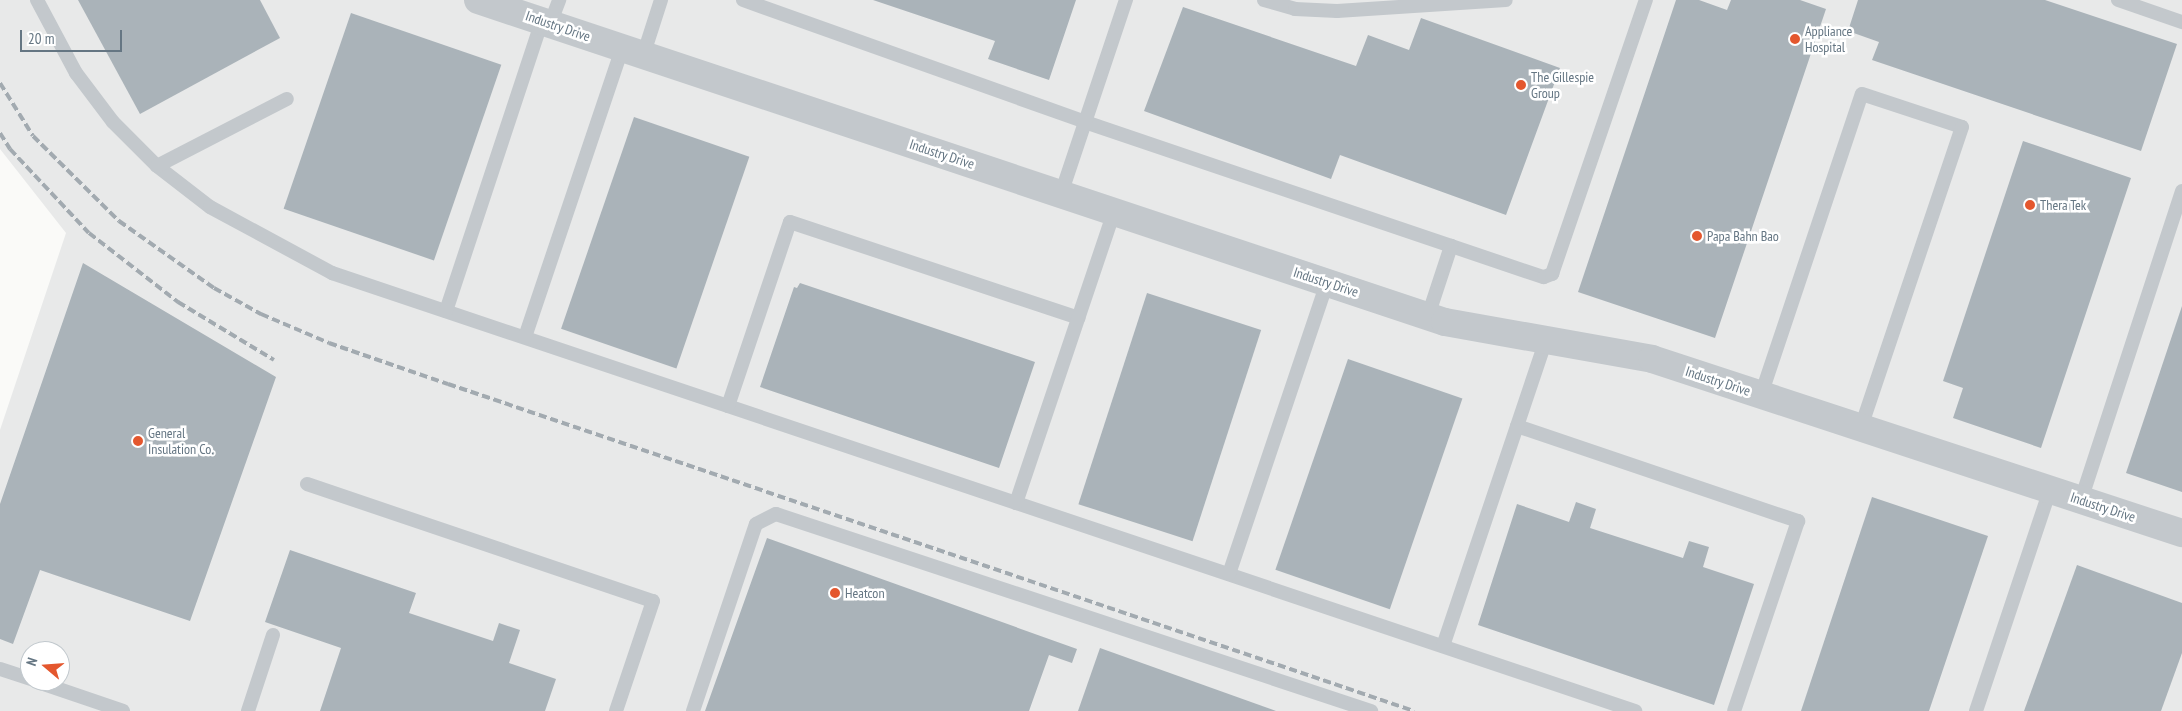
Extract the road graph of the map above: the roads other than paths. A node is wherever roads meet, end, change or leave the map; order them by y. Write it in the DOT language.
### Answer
graph roads {
  1 [pos="37,0"];
  2 [pos="478,0"];
  3 [pos="661,0"];
  4 [pos="743,0"];
  5 [pos="1126,0"];
  6 [pos="1264,0"];
  7 [pos="1506,0"];
  8 [pos="1646,0"];
  9 [pos="2118,0"];
  10 [pos="550,15"];
  11 [pos="2182,22"];
  12 [pos="633,52"];
  13 [pos="287,99"];
  14 [pos="1085,122"];
  15 [pos="157,166"];
  16 [pos="2182,191"];
  17 [pos="1061,194"];
  18 [pos="1114,212"];
  19 [pos="1452,246"];
  20 [pos="1328,283"];
  21 [pos="446,311"];
  22 [pos="1428,316"];
  23 [pos="1078,318"];
  24 [pos="525,338"];
  25 [pos="1546,340"];
  26 [pos="1761,395"];
  27 [pos="728,406"];
  28 [pos="1517,426"];
  29 [pos="1861,428"];
  30 [pos="307,484"];
  31 [pos="2050,490"];
  32 [pos="2081,500"];
  33 [pos="1016,503"];
  34 [pos="2182,533"];
  35 [pos="1229,574"];
  36 [pos="274,635"];
  37 [pos="1443,646"];
  38 [pos="0,669"];
  39 [pos="20,676"];
  40 [pos="64,691"];
  41 [pos="123,711"];
  42 [pos="248,711"];
  43 [pos="616,711"];
  44 [pos="693,711"];
  45 [pos="1371,711"];
  46 [pos="1635,711"];
  47 [pos="1734,711"];
  48 [pos="1976,711"];
  1 -- 15 [label="lane"];
  2 -- 10 [label="street, Industry Drive"];
  3 -- 12 [label="lane"];
  4 -- 14 [label="lane"];
  5 -- 14 [label="lane"];
  6 -- 7 [label="lane"];
  8 -- 19 [label="lane"];
  9 -- 11 [label="lane"];
  10 -- 12 [label="street, Industry Drive"];
  10 -- 21 [label="lane"];
  12 -- 17 [label="street, Industry Drive"];
  12 -- 24 [label="lane"];
  13 -- 15 [label="lane"];
  14 -- 17 [label="lane"];
  14 -- 19 [label="lane"];
  15 -- 21 [label="lane"];
  16 -- 32 [label="lane"];
  17 -- 18 [label="street, Industry Drive"];
  18 -- 20 [label="street, Industry Drive"];
  18 -- 23 [label="lane"];
  19 -- 22 [label="lane"];
  20 -- 22 [label="street, Industry Drive"];
  20 -- 35 [label="lane"];
  21 -- 24 [label="lane"];
  22 -- 25 [label="street, Industry Drive"];
  23 -- 27 [label="lane"];
  23 -- 33 [label="lane"];
  24 -- 27 [label="lane"];
  25 -- 26 [label="street, Industry Drive"];
  25 -- 28 [label="lane"];
  26 -- 29 [label="street, Industry Drive"];
  26 -- 29 [label="lane"];
  27 -- 33 [label="lane"];
  28 -- 37 [label="lane"];
  28 -- 47 [label="lane"];
  29 -- 31 [label="street, Industry Drive"];
  30 -- 43 [label="lane"];
  31 -- 32 [label="street, Industry Drive"];
  31 -- 48 [label="lane"];
  32 -- 34 [label="street, Industry Drive"];
  33 -- 35 [label="lane"];
  35 -- 37 [label="lane"];
  36 -- 42 [label="lane"];
  37 -- 46 [label="lane"];
  38 -- 39 [label="lane"];
  40 -- 41 [label="lane"];
  44 -- 45 [label="lane"];
}
